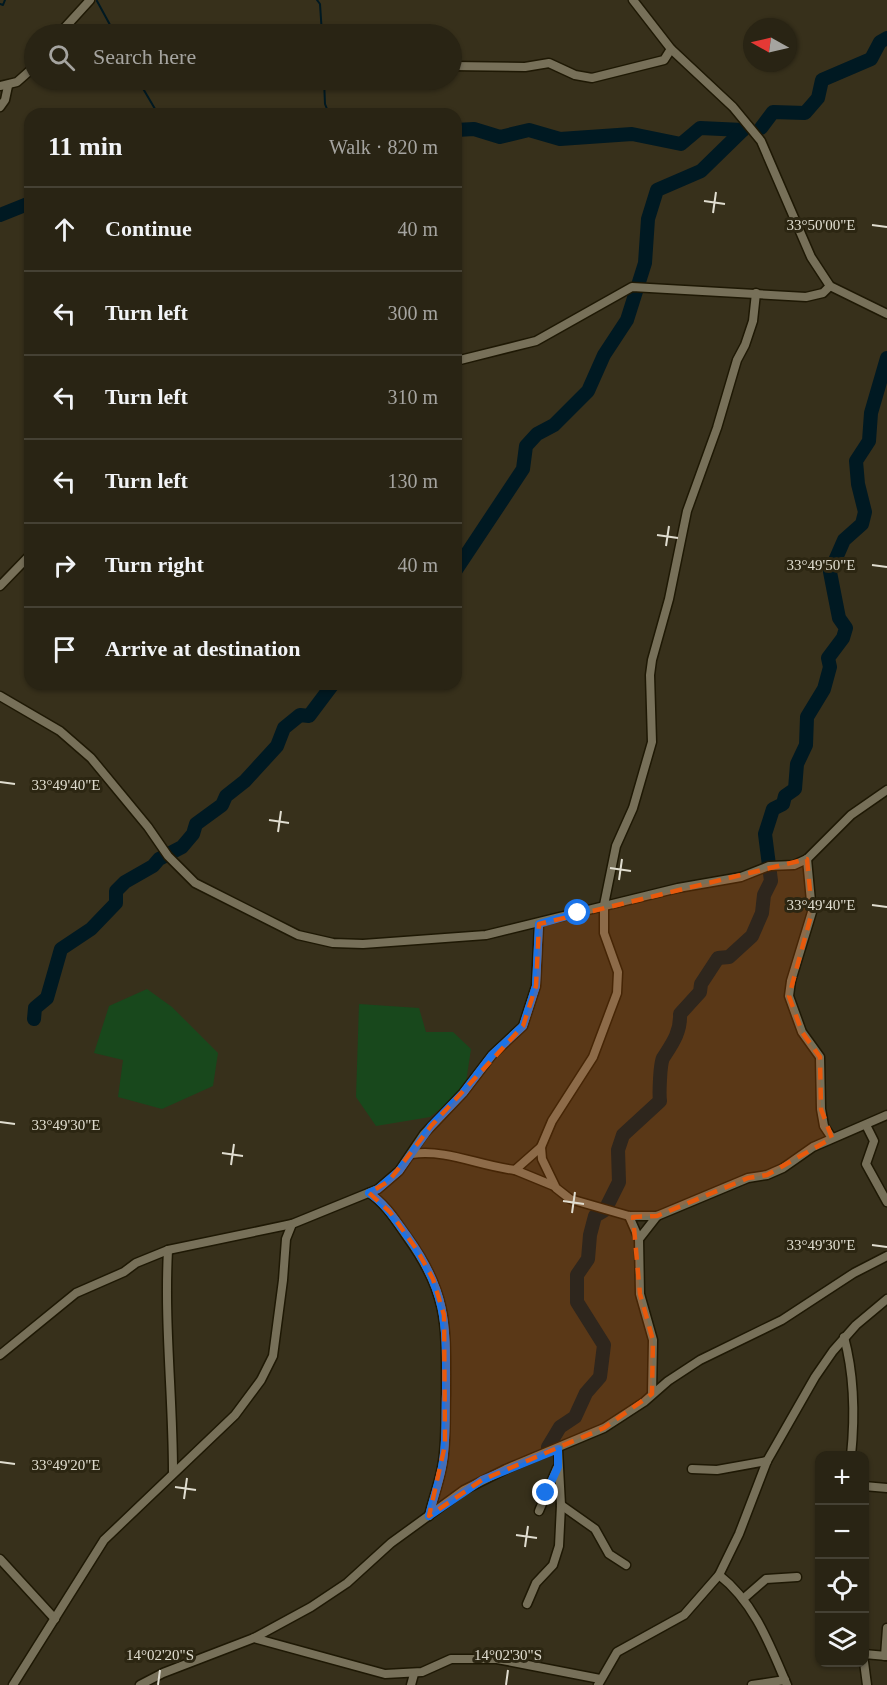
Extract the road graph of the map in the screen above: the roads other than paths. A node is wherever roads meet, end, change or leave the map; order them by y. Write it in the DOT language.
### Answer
graph roads {
  1 [pos="90,0"];
  2 [pos="633,0"];
  3 [pos="68,24"];
  4 [pos="671,49"];
  5 [pos="462,66"];
  6 [pos="24,77"];
  7 [pos="4,86"];
  8 [pos="0,107"];
  9 [pos="830,286"];
  10 [pos="756,293"];
  11 [pos="887,314"];
  12 [pos="462,360"];
  13 [pos="24,561"];
  14 [pos="0,586"];
  15 [pos="0,696"];
  16 [pos="887,790"];
  17 [pos="807,859"];
  18 [pos="604,905"];
  19 [pos="539,924"];
  20 [pos="887,1115"];
  21 [pos="866,1125"];
  22 [pos="832,1138"];
  23 [pos="541,1148"];
  24 [pos="412,1154"];
  25 [pos="515,1170"];
  26 [pos="555,1186"];
  27 [pos="369,1193"];
  28 [pos="887,1202"];
  29 [pos="629,1216"];
  30 [pos="657,1216"];
  31 [pos="292,1224"];
  32 [pos="639,1239"];
  33 [pos="168,1250"];
  34 [pos="887,1256"];
  35 [pos="887,1299"];
  36 [pos="844,1337"];
  37 [pos="0,1355"];
  38 [pos="652,1394"];
  39 [pos="558,1449"];
  40 [pos="851,1451"];
  41 [pos="767,1461"];
  42 [pos="558,1467"];
  43 [pos="692,1469"];
  44 [pos="173,1472"];
  45 [pos="869,1486"];
  46 [pos="887,1488"];
  47 [pos="561,1505"];
  48 [pos="539,1511"];
  49 [pos="429,1516"];
  50 [pos="0,1559"];
  51 [pos="626,1565"];
  52 [pos="0,1570"];
  53 [pos="11,1571"];
  54 [pos="719,1575"];
  55 [pos="796,1577"];
  56 [pos="744,1599"];
  57 [pos="526,1604"];
  58 [pos="55,1619"];
  59 [pos="887,1628"];
  60 [pos="254,1638"];
  61 [pos="869,1654"];
  62 [pos="886,1656"];
  63 [pos="865,1667"];
  64 [pos="414,1674"];
  65 [pos="600,1683"];
  66 [pos="786,1683"];
  67 [pos="13,1685"];
  68 [pos="140,1685"];
  69 [pos="411,1685"];
  70 [pos="752,1685"];
  71 [pos="867,1685"];
  1 -- 3 [label="street"];
  2 -- 4 [label="street"];
  4 -- 5 [label="street"];
  4 -- 9 [label="street"];
  6 -- 7 [label="street"];
  7 -- 8 [label="street"];
  9 -- 10 [label="street"];
  9 -- 11 [label="street"];
  10 -- 12 [label="street"];
  10 -- 18 [label="street"];
  13 -- 14 [label="street"];
  15 -- 19 [label="street"];
  16 -- 17 [label="street"];
  17 -- 18 [label="street"];
  17 -- 22 [label="street"];
  18 -- 19 [label="street"];
  18 -- 23 [label="street"];
  19 -- 24 [label="street"];
  20 -- 21 [label="street"];
  21 -- 22 [label="street"];
  21 -- 28 [label="street"];
  22 -- 30 [label="street"];
  23 -- 25 [label="street"];
  23 -- 26 [label="street"];
  24 -- 25 [label="street"];
  24 -- 27 [label="street"];
  25 -- 26 [label="street"];
  26 -- 29 [label="street"];
  27 -- 31 [label="street"];
  27 -- 49 [label="street"];
  29 -- 30 [label="street"];
  29 -- 32 [label="street"];
  30 -- 32 [label="street"];
  31 -- 33 [label="street"];
  31 -- 44 [label="street"];
  32 -- 38 [label="street"];
  33 -- 37 [label="street"];
  33 -- 44 [label="street"];
  34 -- 38 [label="street"];
  35 -- 36 [label="street"];
  36 -- 40 [label="street"];
  36 -- 41 [label="street"];
  38 -- 39 [label="street"];
  39 -- 42 [label="street"];
  39 -- 49 [label="street"];
  41 -- 43 [label="street"];
  41 -- 54 [label="street"];
  42 -- 47 [label="street"];
  42 -- 48 [label="street"];
  44 -- 58 [label="street"];
  45 -- 46 [label="street"];
  47 -- 51 [label="street"];
  47 -- 57 [label="street"];
  49 -- 60 [label="street"];
  50 -- 53 [label="street"];
  52 -- 53 [label="street"];
  53 -- 58 [label="street"];
  54 -- 56 [label="street"];
  54 -- 65 [label="street"];
  55 -- 56 [label="street"];
  56 -- 66 [label="street"];
  58 -- 67 [label="street"];
  59 -- 62 [label="street"];
  60 -- 64 [label="street"];
  60 -- 68 [label="street"];
  61 -- 62 [label="street"];
  63 -- 71 [label="street"];
  64 -- 65 [label="street"];
  64 -- 69 [label="street"];
  66 -- 70 [label="street"];
}
